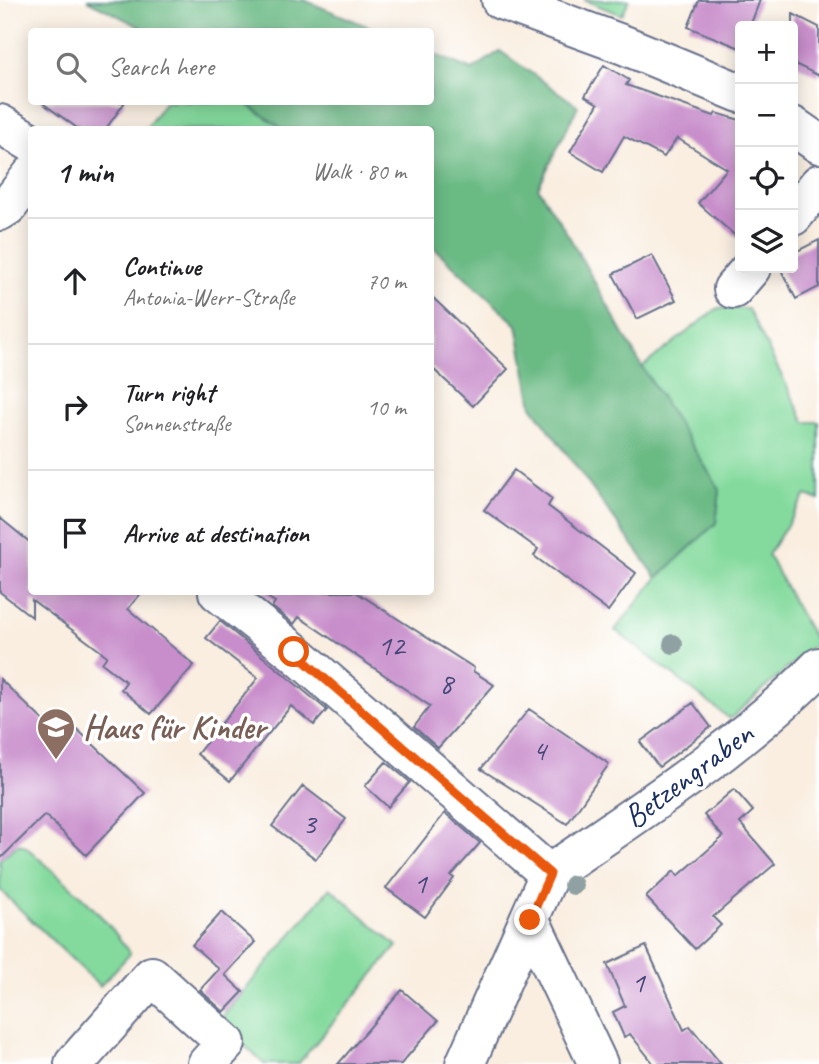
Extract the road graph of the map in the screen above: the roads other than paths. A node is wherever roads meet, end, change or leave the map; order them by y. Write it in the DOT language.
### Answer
graph roads {
  1 [pos="501,0"];
  2 [pos="735,91"];
  3 [pos="0,124"];
  4 [pos="798,129"];
  5 [pos="28,141"];
  6 [pos="819,144"];
  7 [pos="28,180"];
  8 [pos="819,184"];
  9 [pos="798,210"];
  10 [pos="0,211"];
  11 [pos="222,595"];
  12 [pos="819,667"];
  13 [pos="550,874"];
  14 [pos="530,920"];
  15 [pos="74,1064"];
  16 [pos="206,1064"];
  17 [pos="465,1064"];
  18 [pos="598,1064"];
  1 -- 2 [label="street"];
  3 -- 5 [label="street"];
  4 -- 6 [label="street"];
  7 -- 10 [label="street"];
  8 -- 9 [label="street"];
  11 -- 13 [label="street"];
  12 -- 13 [label="street, Betzengraben"];
  13 -- 14 [label="street"];
  14 -- 17 [label="street"];
  14 -- 18 [label="street"];
  15 -- 16 [label="street"];
}
